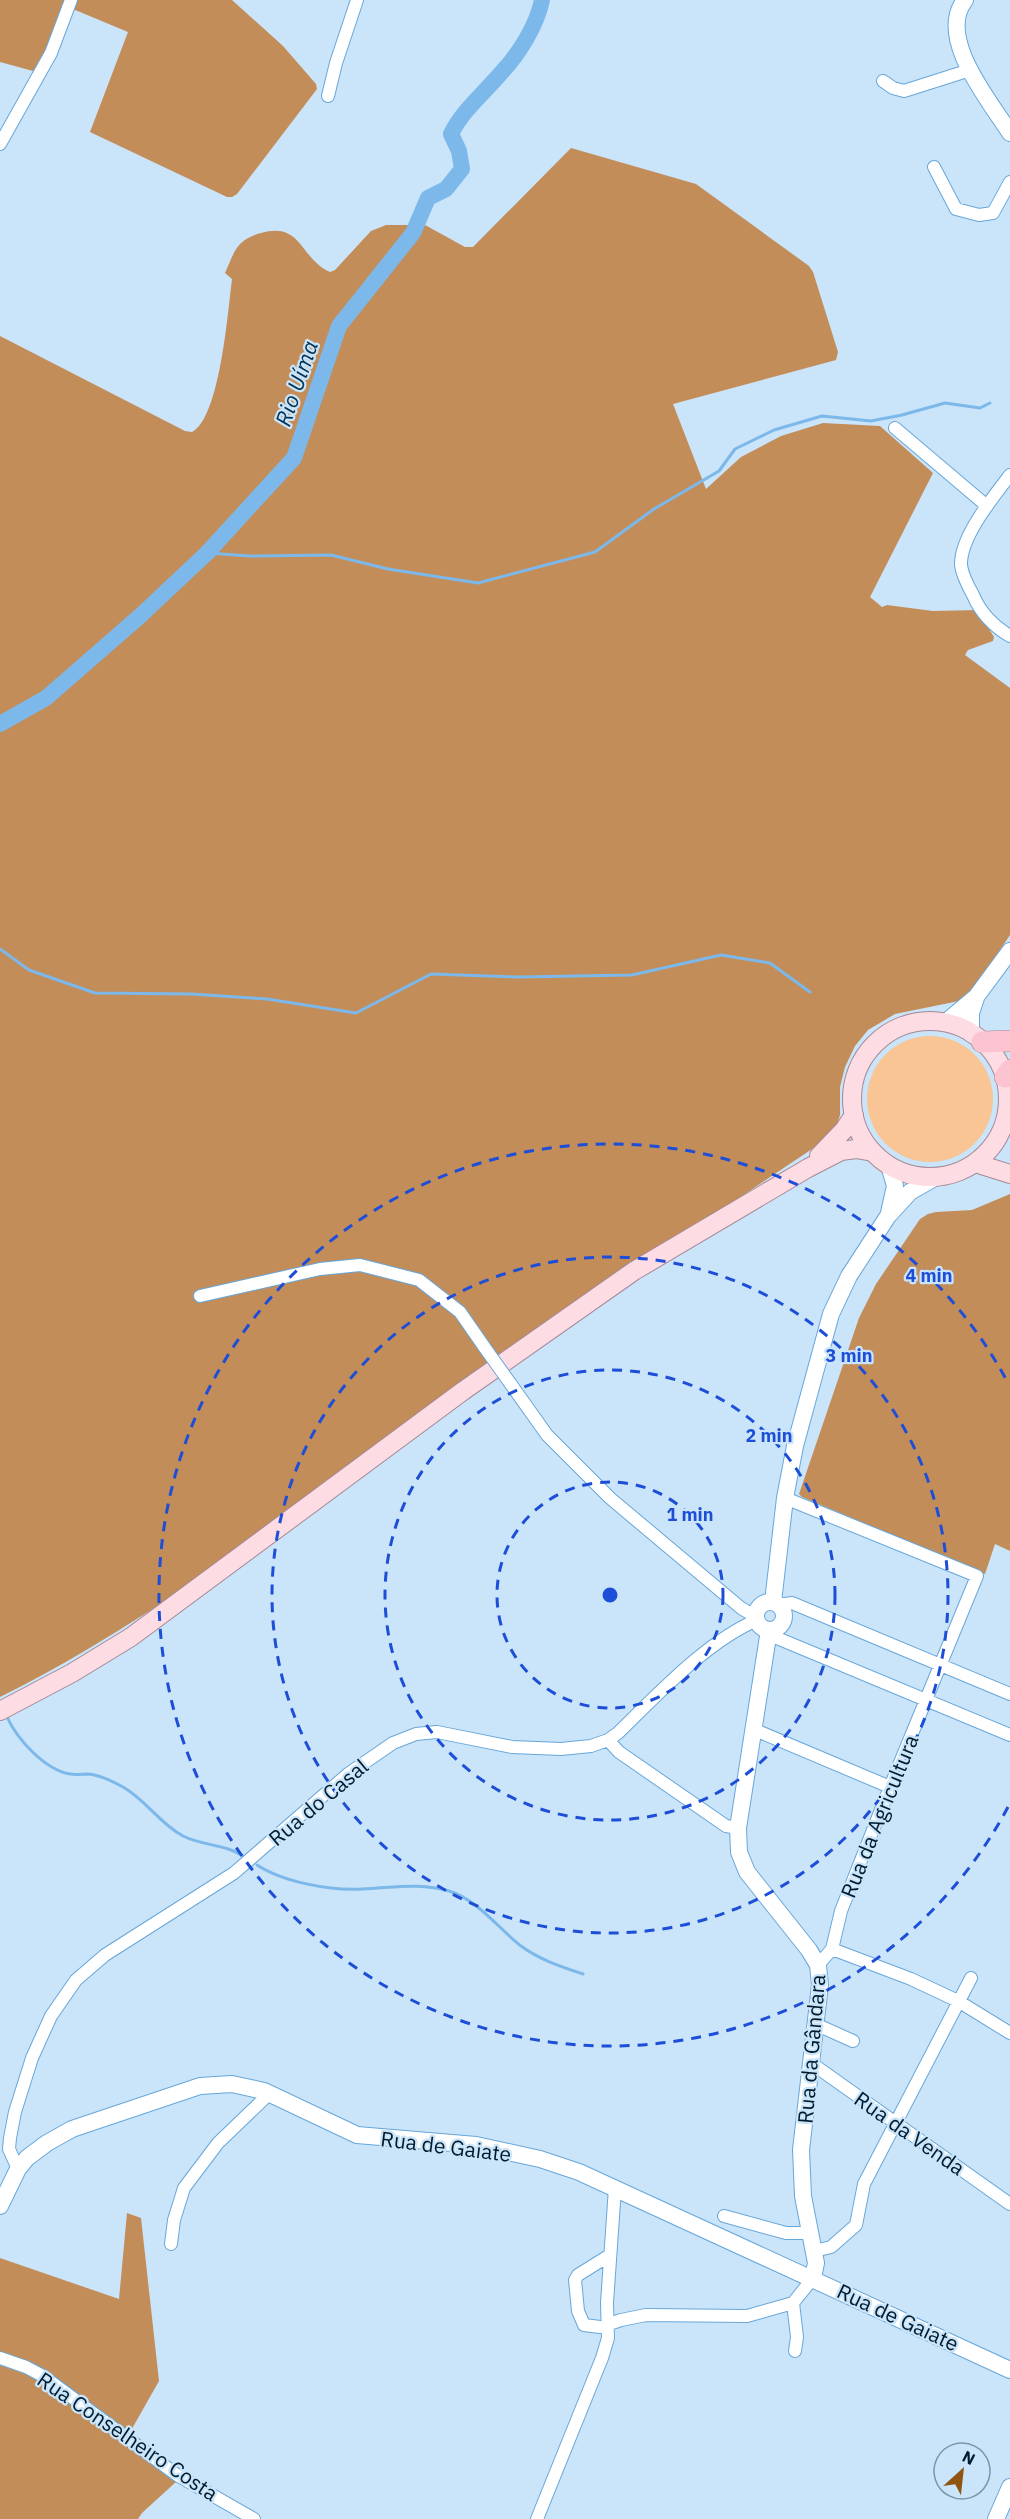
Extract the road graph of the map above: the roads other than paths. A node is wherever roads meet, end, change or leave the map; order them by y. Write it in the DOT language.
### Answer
graph roads {
  1 [pos="71,0"];
  2 [pos="357,0"];
  3 [pos="965,0"];
  4 [pos="970,70"];
  5 [pos="883,81"];
  6 [pos="328,96"];
  7 [pos="1010,133"];
  8 [pos="0,144"];
  9 [pos="934,167"];
  10 [pos="1010,182"];
  11 [pos="895,428"];
  12 [pos="1010,475"];
  13 [pos="987,506"];
  14 [pos="1010,636"];
  15 [pos="1010,951"];
  16 [pos="976,997"];
  17 [pos="945,1023"];
  18 [pos="977,1038"];
  19 [pos="1010,1041"];
  20 [pos="1007,1073"];
  21 [pos="854,1115"];
  22 [pos="1001,1132"];
  23 [pos="1010,1150"];
  24 [pos="873,1152"];
  25 [pos="975,1163"];
  26 [pos="889,1165"];
  27 [pos="808,1168"];
  28 [pos="1010,1174"];
  29 [pos="936,1177"];
  30 [pos="888,1216"];
  31 [pos="200,1296"];
  32 [pos="785,1498"];
  33 [pos="776,1604"];
  34 [pos="764,1624"];
  35 [pos="940,1664"];
  36 [pos="1010,1694"];
  37 [pos="926,1699"];
  38 [pos="0,1711"];
  39 [pos="755,1730"];
  40 [pos="1010,1735"];
  41 [pos="608,1740"];
  42 [pos="890,1787"];
  43 [pos="738,1828"];
  44 [pos="832,1949"];
  45 [pos="818,1965"];
  46 [pos="971,1978"];
  47 [pos="958,2001"];
  48 [pos="815,2024"];
  49 [pos="1010,2033"];
  50 [pos="853,2041"];
  51 [pos="811,2063"];
  52 [pos="269,2094"];
  53 [pos="897,2123"];
  54 [pos="18,2169"];
  55 [pos="615,2188"];
  56 [pos="1010,2204"];
  57 [pos="0,2206"];
  58 [pos="724,2216"];
  59 [pos="811,2233"];
  60 [pos="171,2244"];
  61 [pos="814,2251"];
  62 [pos="610,2255"];
  63 [pos="813,2278"];
  64 [pos="793,2303"];
  65 [pos="608,2326"];
  66 [pos="795,2351"];
  67 [pos="0,2358"];
  68 [pos="1010,2370"];
  69 [pos="1010,2487"];
  70 [pos="254,2519"];
  71 [pos="537,2519"];
  72 [pos="996,2519"];
  1 -- 8 [label="street"];
  2 -- 6 [label="street"];
  3 -- 4 [label="main road"];
  4 -- 5 [label="street"];
  4 -- 7 [label="main road"];
  9 -- 10 [label="street"];
  11 -- 13 [label="street"];
  12 -- 13 [label="street"];
  13 -- 14 [label="street"];
  15 -- 16 [label="main road"];
  16 -- 17 [label="main road"];
  16 -- 18 [label="main road"];
  17 -- 18 [label="main road"];
  17 -- 21 [label="main road"];
  18 -- 19 [label="highway"];
  18 -- 20 [label="main road"];
  20 -- 22 [label="main road"];
  21 -- 24 [label="main road"];
  21 -- 27 [label="main road"];
  22 -- 23 [label="main road"];
  22 -- 25 [label="main road"];
  24 -- 26 [label="main road"];
  24 -- 27 [label="main road"];
  25 -- 28 [label="main road"];
  25 -- 29 [label="main road"];
  26 -- 29 [label="main road"];
  26 -- 30 [label="main road, Rua da Gândara"];
  27 -- 38 [label="main road"];
  29 -- 30 [label="main road, Rua da Gândara"];
  30 -- 32 [label="main road, Rua da Gândara"];
  31 -- 34 [label="street, bridge"];
  32 -- 33 [label="main road, Rua da Gândara"];
  32 -- 35 [label="street, Rua da Agricultura"];
  33 -- 34 [label="main road"];
  33 -- 34 [label="main road, Rua da Gândara"];
  33 -- 35 [label="street"];
  34 -- 37 [label="street"];
  34 -- 39 [label="main road, Rua da Gândara"];
  34 -- 41 [label="street, Rua do Casal"];
  35 -- 36 [label="street"];
  35 -- 37 [label="street, Rua da Agricultura"];
  37 -- 40 [label="street"];
  37 -- 42 [label="street, Rua da Agricultura"];
  39 -- 42 [label="street"];
  39 -- 43 [label="main road, Rua da Gândara"];
  41 -- 43 [label="street"];
  41 -- 54 [label="street, Rua do Casal"];
  42 -- 44 [label="street, Rua da Agricultura"];
  43 -- 45 [label="main road, Rua da Gândara"];
  44 -- 45 [label="street, Rua da Agricultura"];
  44 -- 47 [label="street"];
  45 -- 48 [label="main road, Rua da Gândara"];
  46 -- 47 [label="street"];
  47 -- 49 [label="street"];
  47 -- 53 [label="street"];
  48 -- 50 [label="street"];
  48 -- 51 [label="main road, Rua da Gândara"];
  51 -- 53 [label="street, Rua da Venda"];
  51 -- 59 [label="main road, Rua da Gândara"];
  52 -- 54 [label="main road, Rua de Gaiate"];
  52 -- 55 [label="main road, Rua de Gaiate"];
  52 -- 60 [label="street"];
  53 -- 56 [label="street, Rua da Venda"];
  53 -- 61 [label="street"];
  54 -- 57 [label="main road, Rua de Gaiate"];
  55 -- 62 [label="street"];
  55 -- 63 [label="main road, Rua de Gaiate"];
  58 -- 59 [label="street"];
  59 -- 61 [label="main road, Rua da Gândara"];
  61 -- 63 [label="main road, Rua da Gândara"];
  62 -- 65 [label="street"];
  62 -- 65 [label="street"];
  63 -- 64 [label="street"];
  63 -- 68 [label="main road, Rua de Gaiate"];
  64 -- 65 [label="street"];
  64 -- 66 [label="street"];
  65 -- 71 [label="street"];
  67 -- 70 [label="street, Rua Conselheiro Costa"];
  69 -- 72 [label="main road"];
}
